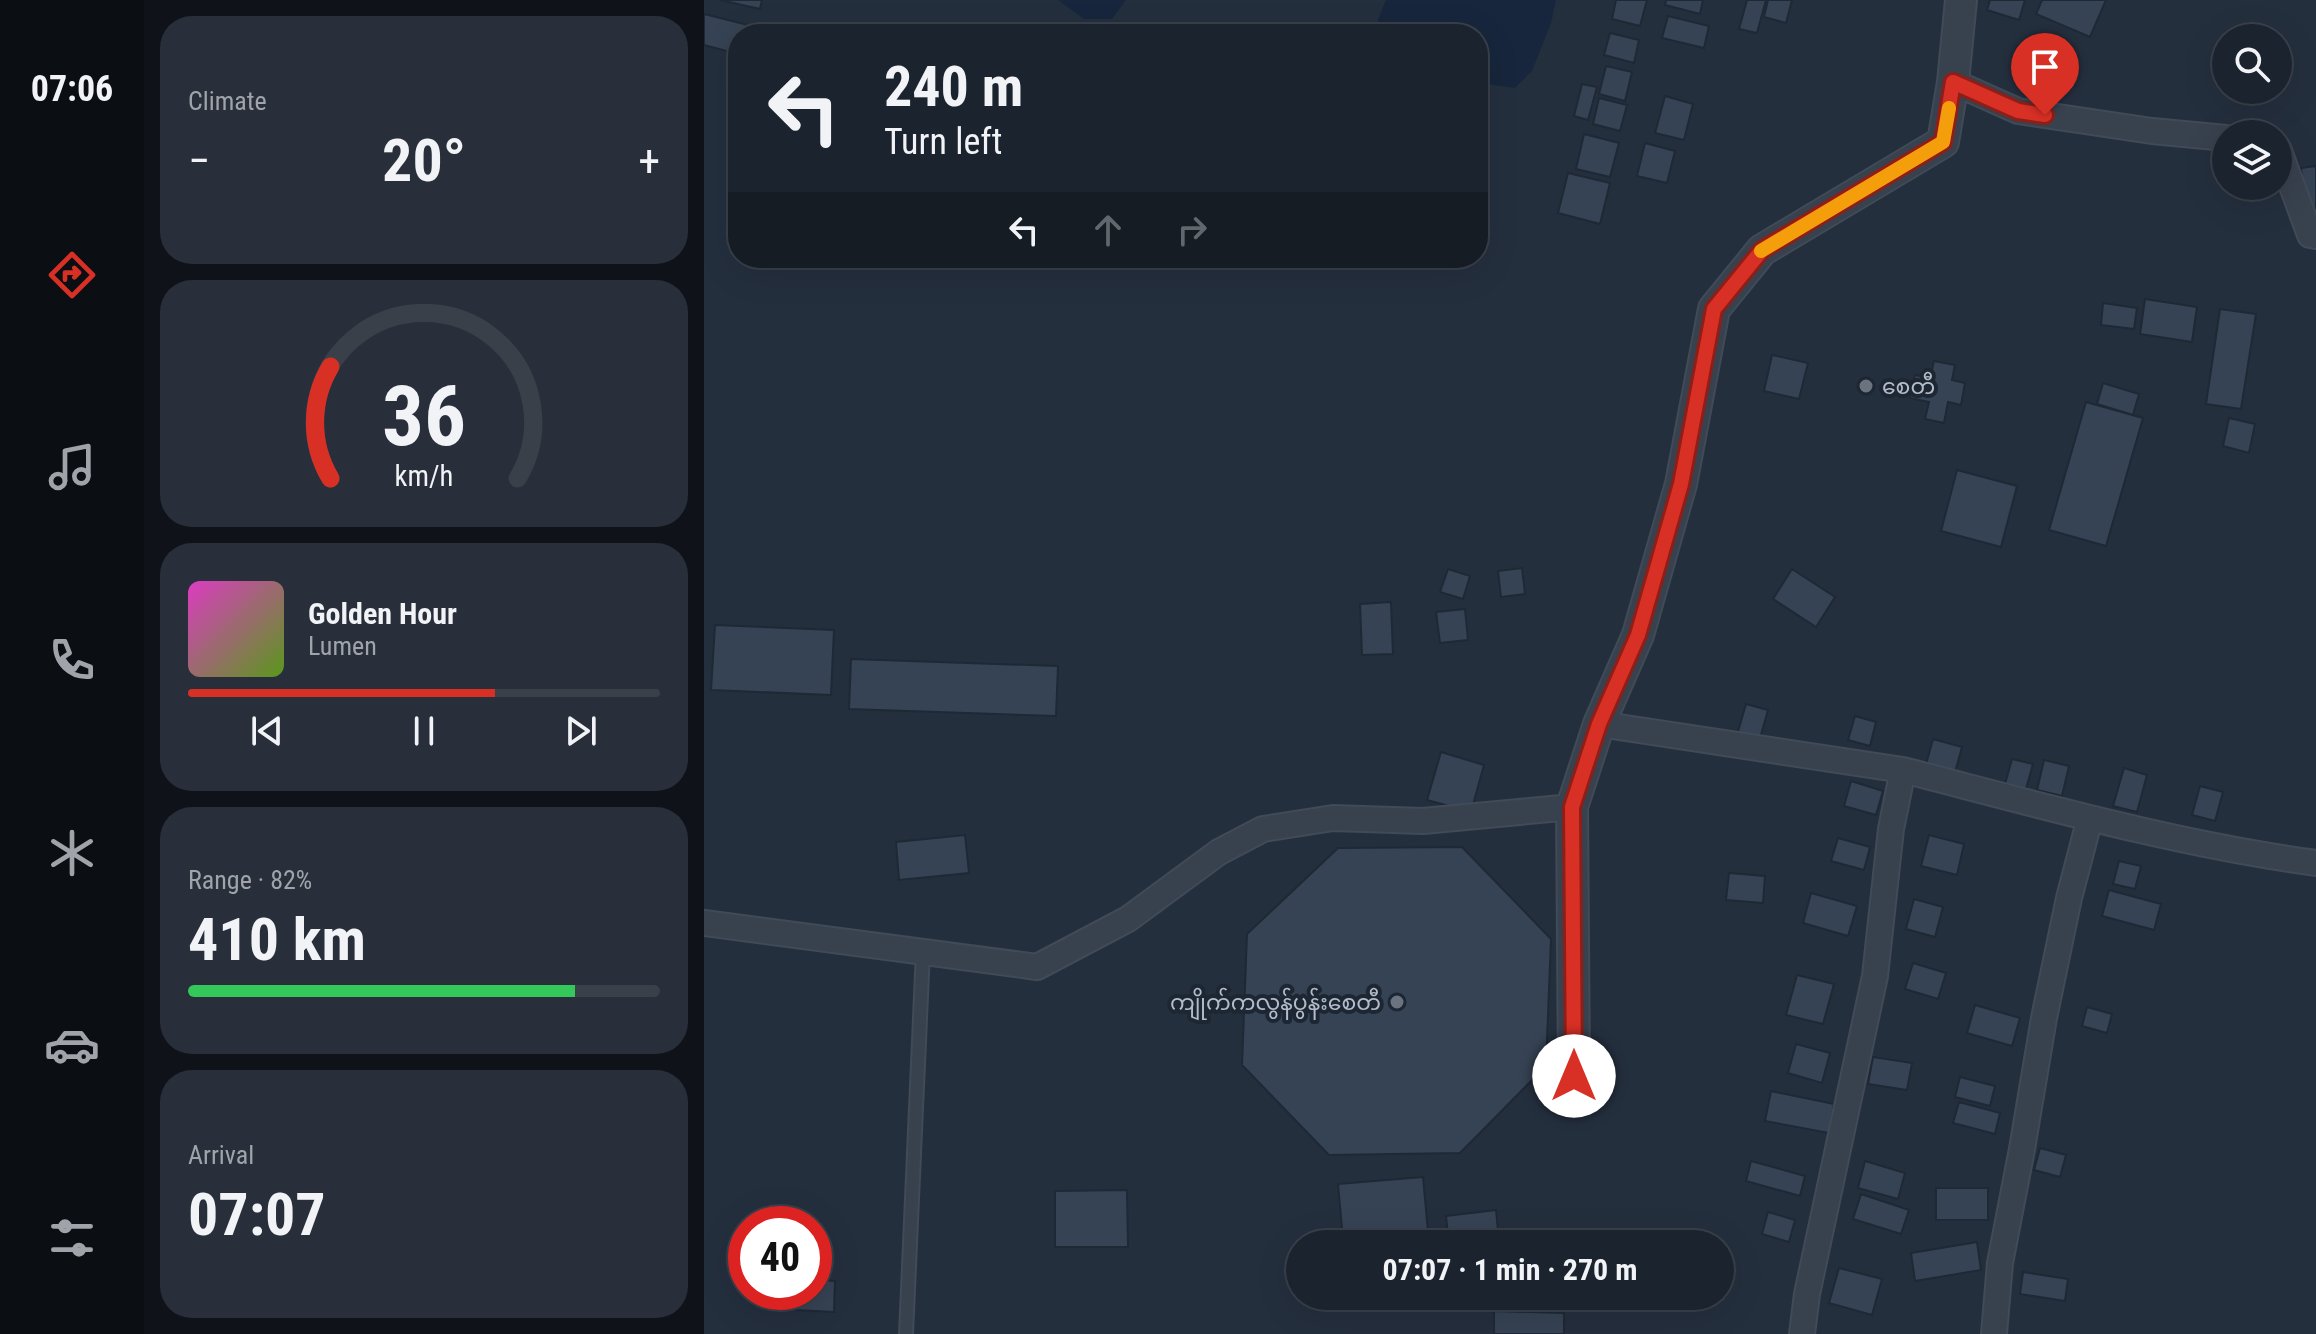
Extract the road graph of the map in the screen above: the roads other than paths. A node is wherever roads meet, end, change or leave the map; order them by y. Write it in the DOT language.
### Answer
graph roads {
  1 [pos="1961,0"];
  2 [pos="1953,82"];
  3 [pos="2212,137"];
  4 [pos="2292,186"];
  5 [pos="2316,236"];
  6 [pos="1599,724"];
  7 [pos="1903,770"];
  8 [pos="1572,807"];
  9 [pos="2090,818"];
  10 [pos="2316,863"];
  11 [pos="704,923"];
  12 [pos="923,951"];
  13 [pos="1574,1076"];
  14 [pos="906,1334"];
  15 [pos="1802,1334"];
  16 [pos="1994,1334"];
  1 -- 2 [label="street"];
  2 -- 3 [label="street"];
  2 -- 6 [label="street"];
  4 -- 5 [label="street"];
  6 -- 7 [label="street"];
  6 -- 8 [label="street"];
  7 -- 9 [label="street"];
  7 -- 15 [label="street"];
  8 -- 12 [label="street"];
  8 -- 13 [label="street"];
  9 -- 10 [label="street"];
  9 -- 16 [label="street"];
  11 -- 12 [label="street"];
  12 -- 14 [label="lane"];
}
